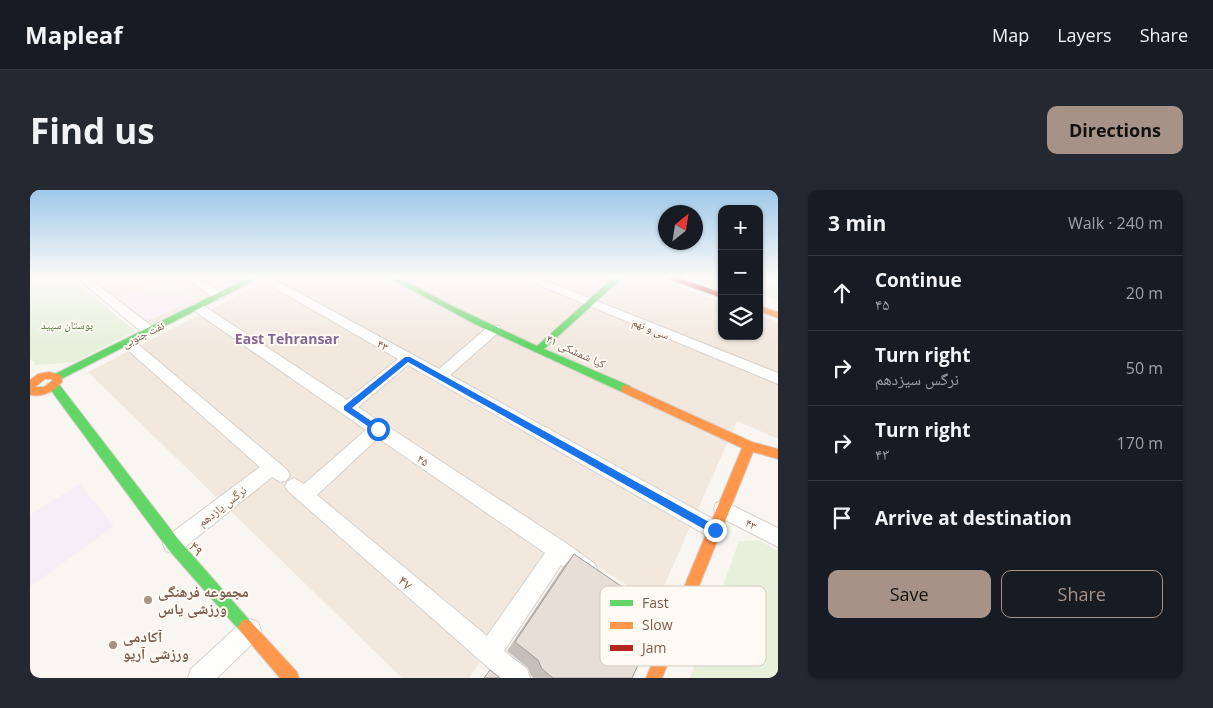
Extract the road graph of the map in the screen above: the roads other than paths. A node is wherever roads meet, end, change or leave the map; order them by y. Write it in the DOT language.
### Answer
graph roads {
  1 [pos="110,300"];
  2 [pos="211,300"];
  3 [pos="302,300"];
  4 [pos="434,300"];
  5 [pos="580,300"];
  6 [pos="595,300"];
  7 [pos="765,300"];
  8 [pos="590,304"];
  9 [pos="778,304"];
  10 [pos="196,307"];
  11 [pos="763,309"];
  12 [pos="778,315"];
  13 [pos="494,329"];
  14 [pos="149,331"];
  15 [pos="126,342"];
  16 [pos="539,349"];
  17 [pos="408,359"];
  18 [pos="30,367"];
  19 [pos="439,377"];
  20 [pos="778,379"];
  21 [pos="38,386"];
  22 [pos="346,408"];
  23 [pos="378,429"];
  24 [pos="749,446"];
  25 [pos="778,454"];
  26 [pos="288,481"];
  27 [pos="723,509"];
  28 [pos="715,530"];
  29 [pos="778,538"];
  30 [pos="173,544"];
  31 [pos="559,550"];
  32 [pos="604,582"];
  33 [pos="692,586"];
  34 [pos="250,630"];
  35 [pos="489,653"];
  36 [pos="659,666"];
  37 [pos="200,678"];
  38 [pos="291,678"];
  39 [pos="518,678"];
  40 [pos="654,678"];
  1 -- 14 [label="street"];
  2 -- 10 [label="street, نفت جنوبی"];
  3 -- 17 [label="street, ۴۳"];
  4 -- 13 [label="street, ۴۱ کیا شمشکی"];
  5 -- 8 [label="street, سی و نهم"];
  6 -- 8 [label="street"];
  7 -- 9 [label="street"];
  8 -- 16 [label="street"];
  8 -- 20 [label="street, سی و نهم"];
  10 -- 14 [label="street, نفت جنوبی"];
  10 -- 22 [label="street, ۴۵"];
  11 -- 12 [label="street"];
  13 -- 16 [label="street, ۴۱ کیا شمشکی"];
  13 -- 19 [label="street"];
  14 -- 15 [label="street, نفت جنوبی"];
  15 -- 21 [label="street, نفت جنوبی"];
  15 -- 26 [label="street, ۴۷"];
  16 -- 24 [label="street, ۴۱ کیا شمشکی"];
  17 -- 19 [label="street, ۴۳"];
  17 -- 22 [label="street"];
  18 -- 21 [label="street, ۴۹"];
  19 -- 28 [label="street, ۴۳"];
  21 -- 30 [label="street, ۴۹"];
  22 -- 23 [label="street, ۴۵"];
  23 -- 26 [label="street, نرگس یازدهم"];
  23 -- 31 [label="street, ۴۵"];
  24 -- 25 [label="street, ۴۱ کیا شمشکی"];
  24 -- 27 [label="street"];
  26 -- 30 [label="street, نرگس یازدهم"];
  26 -- 35 [label="street, ۴۷"];
  27 -- 28 [label="street"];
  27 -- 29 [label="street, ۴۳"];
  28 -- 33 [label="street"];
  30 -- 34 [label="street, ۴۹"];
  31 -- 32 [label="street, ۴۵"];
  31 -- 35 [label="street"];
  34 -- 37 [label="street"];
  34 -- 38 [label="street, ۴۹"];
  35 -- 39 [label="street, ۴۷"];
  36 -- 40 [label="street"];
}
